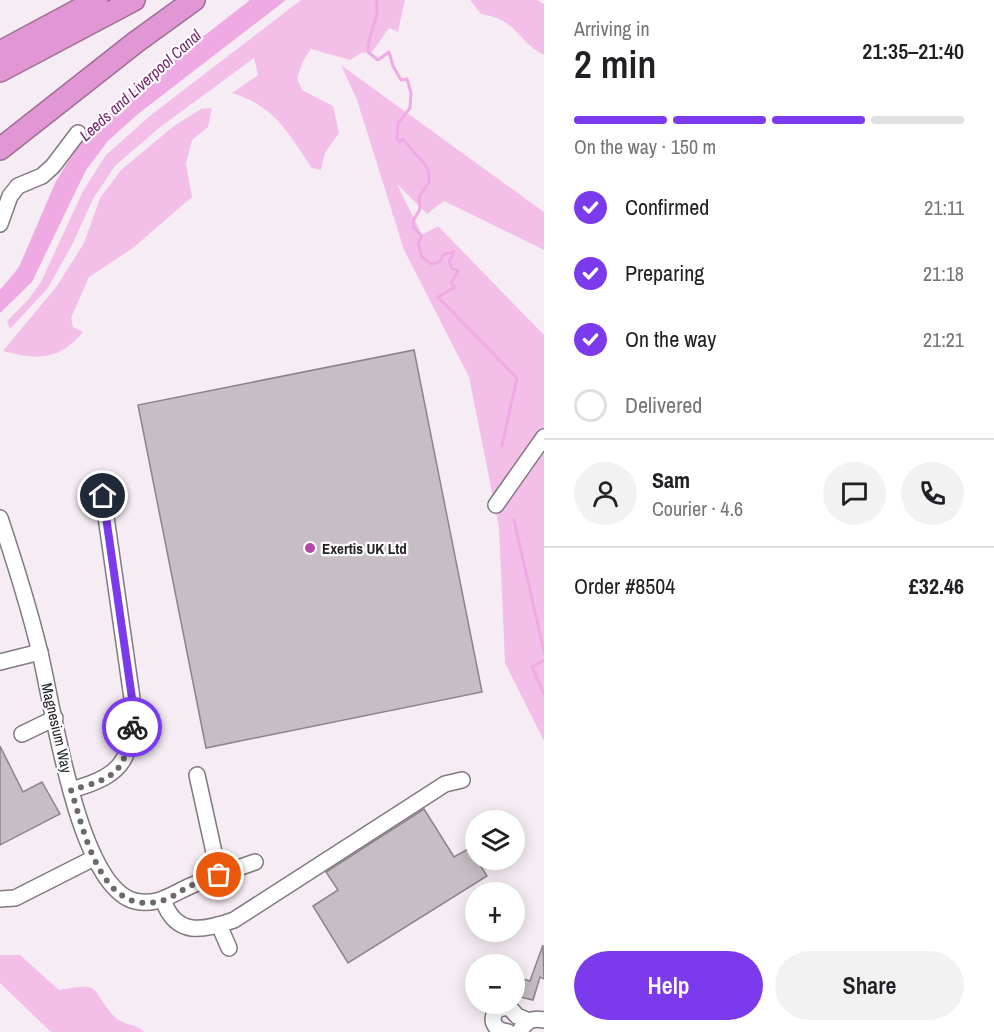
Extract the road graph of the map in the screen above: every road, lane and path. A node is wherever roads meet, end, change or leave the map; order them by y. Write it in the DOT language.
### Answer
graph roads {
  1 [pos="98,0"];
  2 [pos="134,0"];
  3 [pos="194,0"];
  4 [pos="0,52"];
  5 [pos="0,71"];
  6 [pos="78,133"];
  7 [pos="0,149"];
  8 [pos="0,224"];
  9 [pos="544,437"];
  10 [pos="103,496"];
  11 [pos="496,505"];
  12 [pos="0,518"];
  13 [pos="40,652"];
  14 [pos="0,662"];
  15 [pos="55,718"];
  16 [pos="22,734"];
  17 [pos="197,775"];
  18 [pos="462,780"];
  19 [pos="71,790"];
  20 [pos="94,858"];
  21 [pos="255,862"];
  22 [pos="219,875"];
  23 [pos="0,899"];
  24 [pos="163,900"];
  25 [pos="219,925"];
  26 [pos="229,948"];
  27 [pos="534,1022"];
  28 [pos="508,1032"];
  1 -- 4 [label="highway"];
  2 -- 5 [label="highway"];
  3 -- 7 [label="highway"];
  6 -- 8 [label="street"];
  9 -- 11 [label="street"];
  10 -- 19 [label="street"];
  12 -- 13 [label="street, Magnesium Way"];
  13 -- 14 [label="street"];
  13 -- 15 [label="street, Magnesium Way"];
  15 -- 16 [label="street"];
  15 -- 19 [label="street, Magnesium Way"];
  17 -- 22 [label="street"];
  18 -- 25 [label="street"];
  19 -- 20 [label="street, Magnesium Way"];
  20 -- 23 [label="street"];
  20 -- 24 [label="street, Magnesium Way"];
  21 -- 22 [label="street, Magnesium Way"];
  22 -- 24 [label="street, Magnesium Way"];
  24 -- 25 [label="street"];
  25 -- 26 [label="street"];
  27 -- 28 [label="street"];
}
